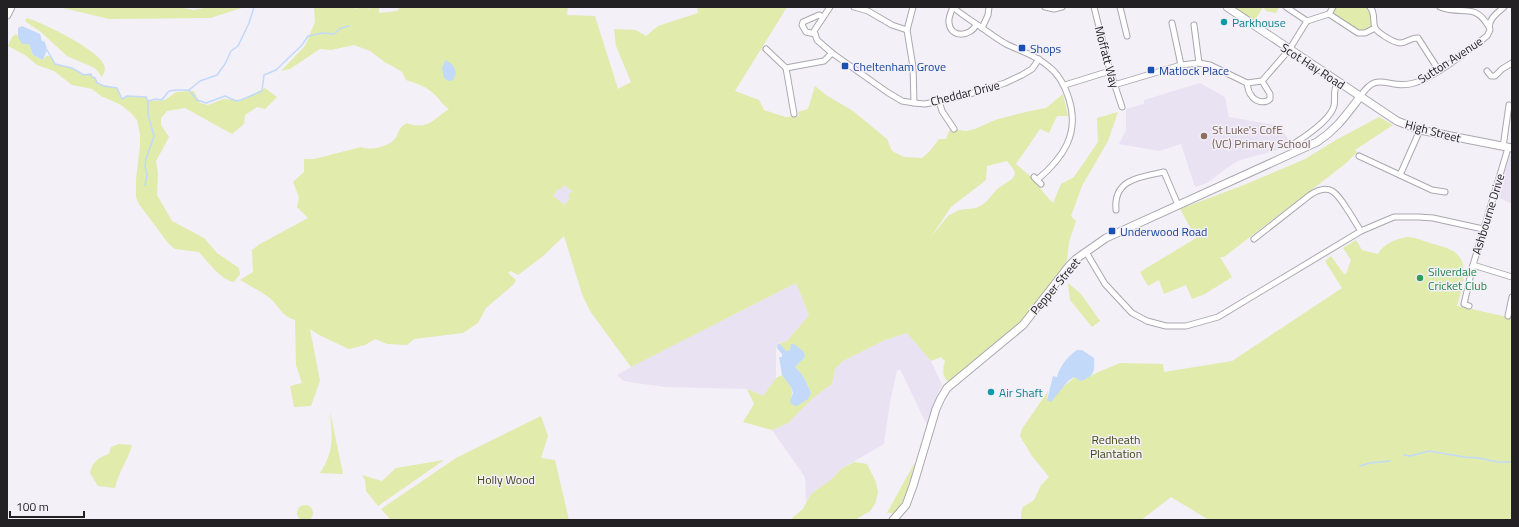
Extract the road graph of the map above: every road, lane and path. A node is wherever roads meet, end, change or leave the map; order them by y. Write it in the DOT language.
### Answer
graph roads {
  1 [pos="11,7"];
  2 [pos="830,7"];
  3 [pos="854,7"];
  4 [pos="912,7"];
  5 [pos="953,7"];
  6 [pos="989,7"];
  7 [pos="1045,7"];
  8 [pos="1062,7"];
  9 [pos="1094,7"];
  10 [pos="1120,7"];
  11 [pos="1227,7"];
  12 [pos="1287,7"];
  13 [pos="1333,7"];
  14 [pos="1370,7"];
  15 [pos="1440,7"];
  16 [pos="1504,7"];
  17 [pos="1329,14"];
  18 [pos="7,15"];
  19 [pos="824,17"];
  20 [pos="1306,22"];
  21 [pos="1172,23"];
  22 [pos="976,25"];
  23 [pos="1194,25"];
  24 [pos="1489,27"];
  25 [pos="982,28"];
  26 [pos="1375,28"];
  27 [pos="907,30"];
  28 [pos="815,32"];
  29 [pos="1127,36"];
  30 [pos="766,49"];
  31 [pos="1289,50"];
  32 [pos="832,53"];
  33 [pos="1039,59"];
  34 [pos="1199,63"];
  35 [pos="1512,63"];
  36 [pos="1181,65"];
  37 [pos="786,68"];
  38 [pos="1440,70"];
  39 [pos="1487,70"];
  40 [pos="1110,71"];
  41 [pos="1262,81"];
  42 [pos="1338,82"];
  43 [pos="1247,83"];
  44 [pos="1065,85"];
  45 [pos="1114,85"];
  46 [pos="1360,97"];
  47 [pos="939,101"];
  48 [pos="914,103"];
  49 [pos="1509,105"];
  50 [pos="1122,107"];
  51 [pos="794,114"];
  52 [pos="954,129"];
  53 [pos="1420,130"];
  54 [pos="1295,143"];
  55 [pos="1508,148"];
  56 [pos="1359,156"];
  57 [pos="1400,175"];
  58 [pos="1037,180"];
  59 [pos="1445,192"];
  60 [pos="1178,205"];
  61 [pos="1116,210"];
  62 [pos="1483,229"];
  63 [pos="1361,231"];
  64 [pos="1254,239"];
  65 [pos="1086,252"];
  66 [pos="1473,265"];
  67 [pos="1512,277"];
  68 [pos="1512,296"];
  69 [pos="1468,306"];
  70 [pos="1508,316"];
  71 [pos="893,520"];
  1 -- 18 [label="main road"];
  2 -- 19 [label="street"];
  3 -- 27 [label="street"];
  4 -- 27 [label="street"];
  5 -- 22 [label="street"];
  5 -- 22 [label="street"];
  6 -- 25 [label="street"];
  7 -- 8 [label="street"];
  9 -- 40 [label="street, Moffatt Way"];
  10 -- 29 [label="street"];
  11 -- 31 [label="main road, Scot Hay Road"];
  12 -- 20 [label="street"];
  13 -- 17 [label="street"];
  14 -- 26 [label="street"];
  15 -- 24 [label="street"];
  16 -- 24 [label="street, Sutton Avenue"];
  17 -- 20 [label="street"];
  17 -- 26 [label="street"];
  19 -- 28 [label="street"];
  19 -- 28 [label="street, Cheddar Drive"];
  20 -- 31 [label="street"];
  21 -- 36 [label="street"];
  22 -- 25 [label="street"];
  23 -- 34 [label="street"];
  24 -- 38 [label="street, Sutton Avenue"];
  25 -- 33 [label="street"];
  26 -- 38 [label="street"];
  27 -- 48 [label="street"];
  28 -- 32 [label="street, Cheddar Drive"];
  30 -- 37 [label="street"];
  31 -- 41 [label="street"];
  31 -- 42 [label="main road, Scot Hay Road"];
  32 -- 37 [label="street"];
  32 -- 48 [label="street, Cheddar Drive"];
  33 -- 44 [label="street"];
  33 -- 47 [label="street, Cheddar Drive"];
  34 -- 36 [label="street"];
  34 -- 43 [label="street"];
  35 -- 39 [label="street"];
  36 -- 45 [label="street"];
  37 -- 51 [label="street"];
  38 -- 46 [label="street, Sutton Avenue"];
  40 -- 44 [label="street"];
  40 -- 45 [label="street, Moffatt Way"];
  41 -- 43 [label="street"];
  41 -- 43 [label="street"];
  42 -- 46 [label="main road, Scot Hay Road"];
  42 -- 54 [label="street"];
  44 -- 58 [label="street"];
  45 -- 50 [label="street, Moffatt Way"];
  46 -- 53 [label="main road, High Street"];
  46 -- 60 [label="main road, Pepper Street"];
  47 -- 48 [label="street, Cheddar Drive"];
  47 -- 52 [label="street"];
  49 -- 55 [label="street, Ashbourne Drive"];
  53 -- 55 [label="main road, High Street"];
  53 -- 57 [label="street"];
  55 -- 62 [label="street, Ashbourne Drive"];
  56 -- 57 [label="street"];
  57 -- 59 [label="street"];
  60 -- 61 [label="street"];
  60 -- 65 [label="main road, Pepper Street"];
  62 -- 63 [label="street"];
  62 -- 66 [label="street, Ashbourne Drive"];
  63 -- 64 [label="street"];
  63 -- 65 [label="street"];
  65 -- 71 [label="main road, Pepper Street"];
  66 -- 67 [label="street, Ashbourne Drive"];
  66 -- 69 [label="street"];
  68 -- 70 [label="street"];
}
